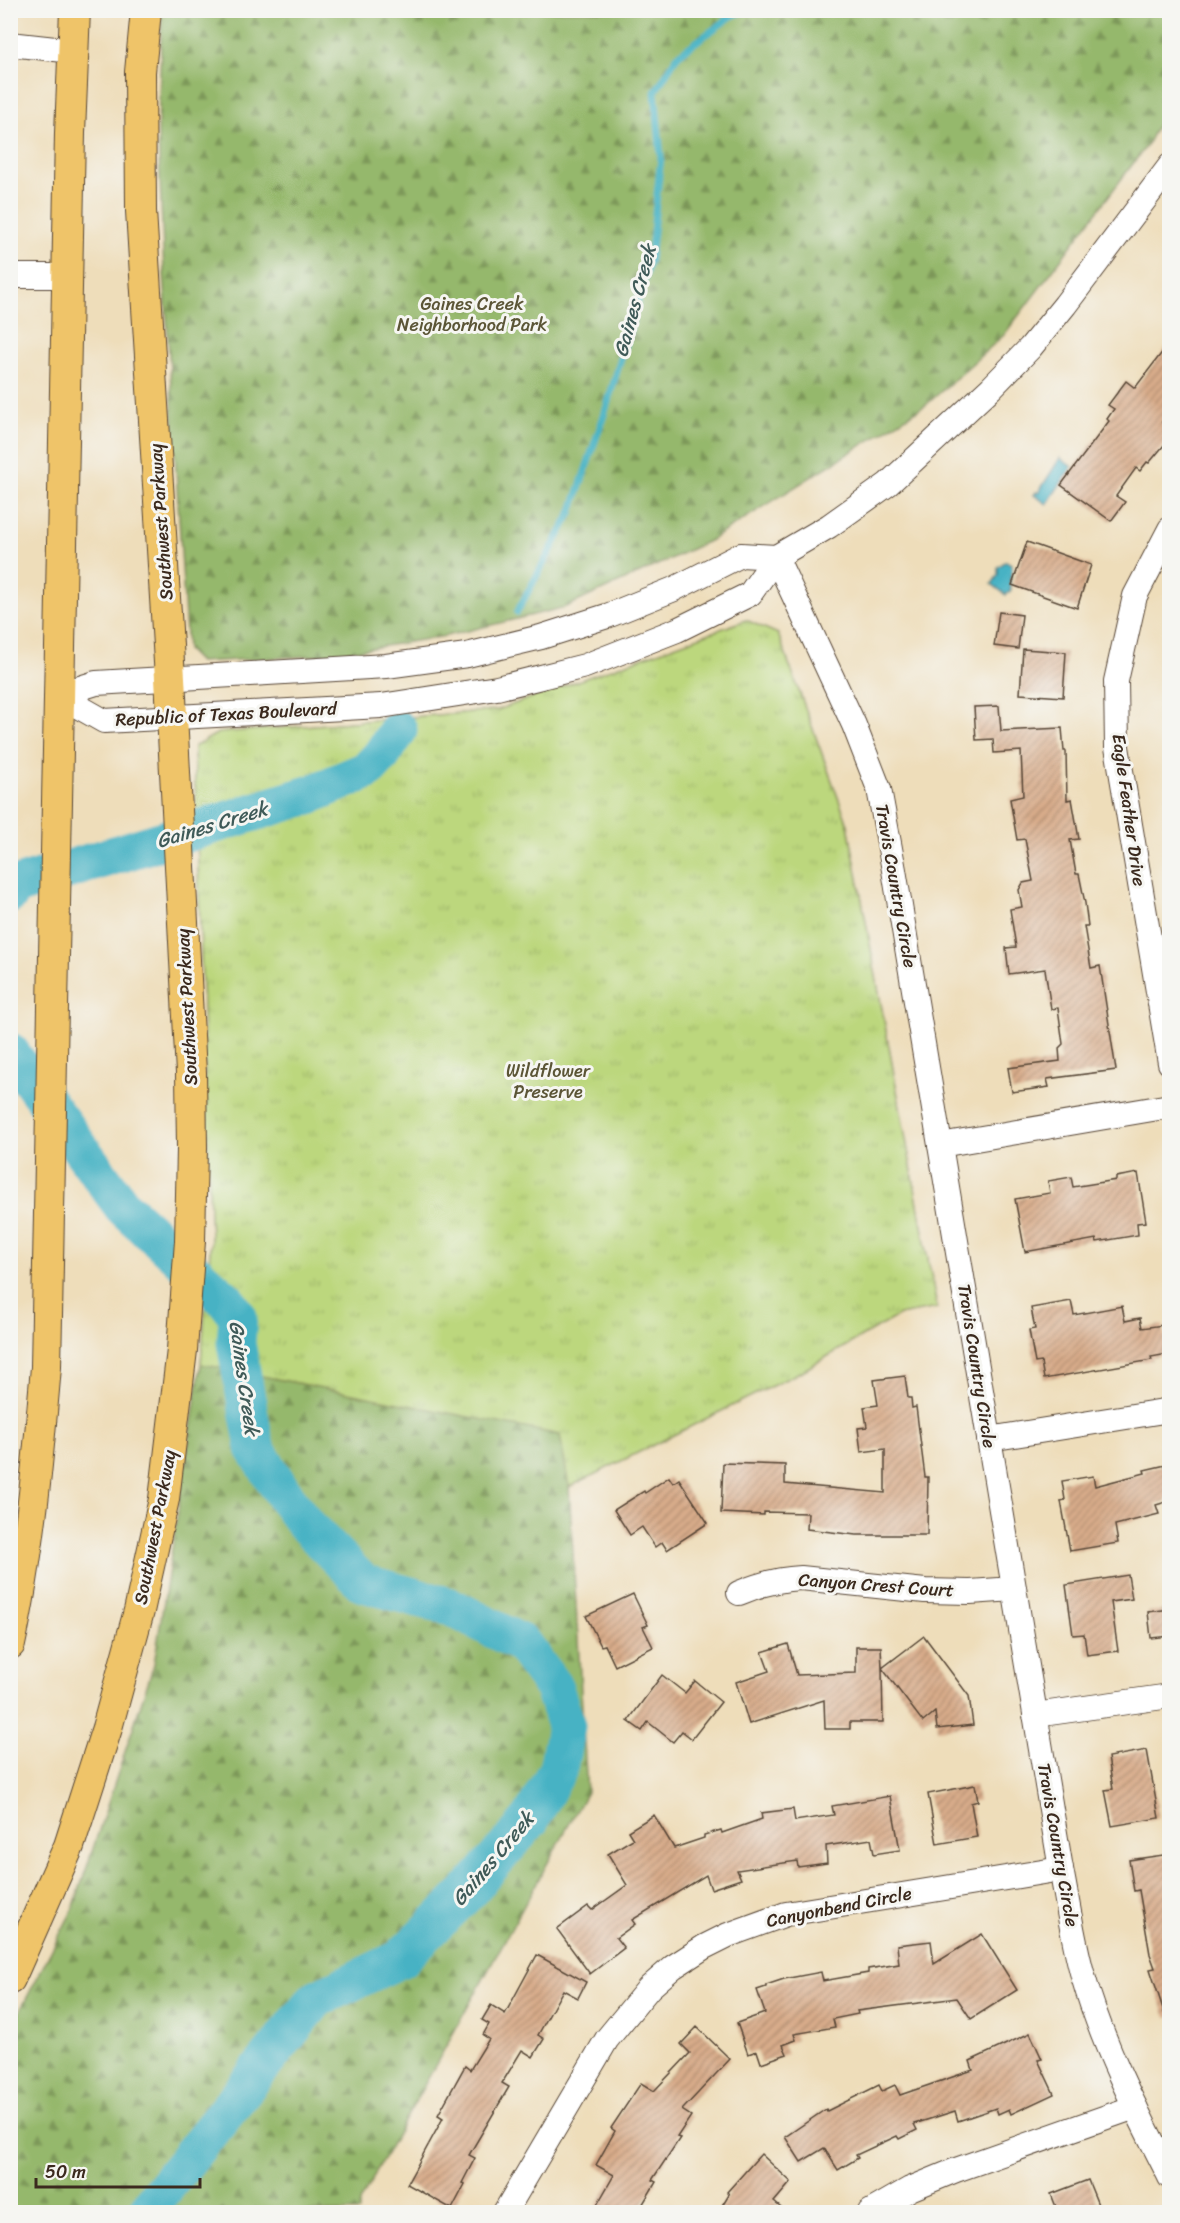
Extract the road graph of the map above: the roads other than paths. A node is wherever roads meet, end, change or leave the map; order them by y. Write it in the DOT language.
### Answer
graph roads {
  1 [pos="75,10"];
  2 [pos="146,10"];
  3 [pos="10,44"];
  4 [pos="73,51"];
  5 [pos="1170,166"];
  6 [pos="10,276"];
  7 [pos="67,276"];
  8 [pos="1170,529"];
  9 [pos="776,556"];
  10 [pos="170,678"];
  11 [pos="58,695"];
  12 [pos="171,718"];
  13 [pos="1170,1063"];
  14 [pos="1170,1106"];
  15 [pos="940,1145"];
  16 [pos="1170,1410"];
  17 [pos="989,1439"];
  18 [pos="1014,1588"];
  19 [pos="739,1593"];
  20 [pos="10,1644"];
  21 [pos="1170,1696"];
  22 [pos="1035,1715"];
  23 [pos="1061,1869"];
  24 [pos="10,1979"];
  25 [pos="1135,2107"];
  26 [pos="1170,2177"];
  27 [pos="505,2212"];
  28 [pos="870,2212"];
  1 -- 4 [label="main road"];
  2 -- 10 [label="main road, Southwest Parkway"];
  3 -- 4 [label="street"];
  4 -- 7 [label="main road"];
  5 -- 9 [label="street, Republic of Texas Boulevard"];
  6 -- 7 [label="street"];
  7 -- 11 [label="main road"];
  8 -- 13 [label="street, Eagle Feather Drive"];
  9 -- 10 [label="street"];
  9 -- 12 [label="street, Republic of Texas Boulevard"];
  9 -- 15 [label="street, Travis Country Circle"];
  10 -- 11 [label="street"];
  10 -- 12 [label="main road, Southwest Parkway"];
  11 -- 12 [label="street, Republic of Texas Boulevard"];
  11 -- 20 [label="main road"];
  12 -- 24 [label="main road, Southwest Parkway"];
  14 -- 15 [label="street"];
  15 -- 17 [label="street, Travis Country Circle"];
  16 -- 17 [label="street"];
  17 -- 18 [label="street, Travis Country Circle"];
  18 -- 19 [label="street, Canyon Crest Court"];
  18 -- 22 [label="street, Travis Country Circle"];
  21 -- 22 [label="street"];
  22 -- 23 [label="street, Travis Country Circle"];
  23 -- 25 [label="street, Travis Country Circle"];
  23 -- 27 [label="street, Canyonbend Circle"];
  25 -- 26 [label="street, Travis Country Circle"];
  25 -- 28 [label="street"];
}
